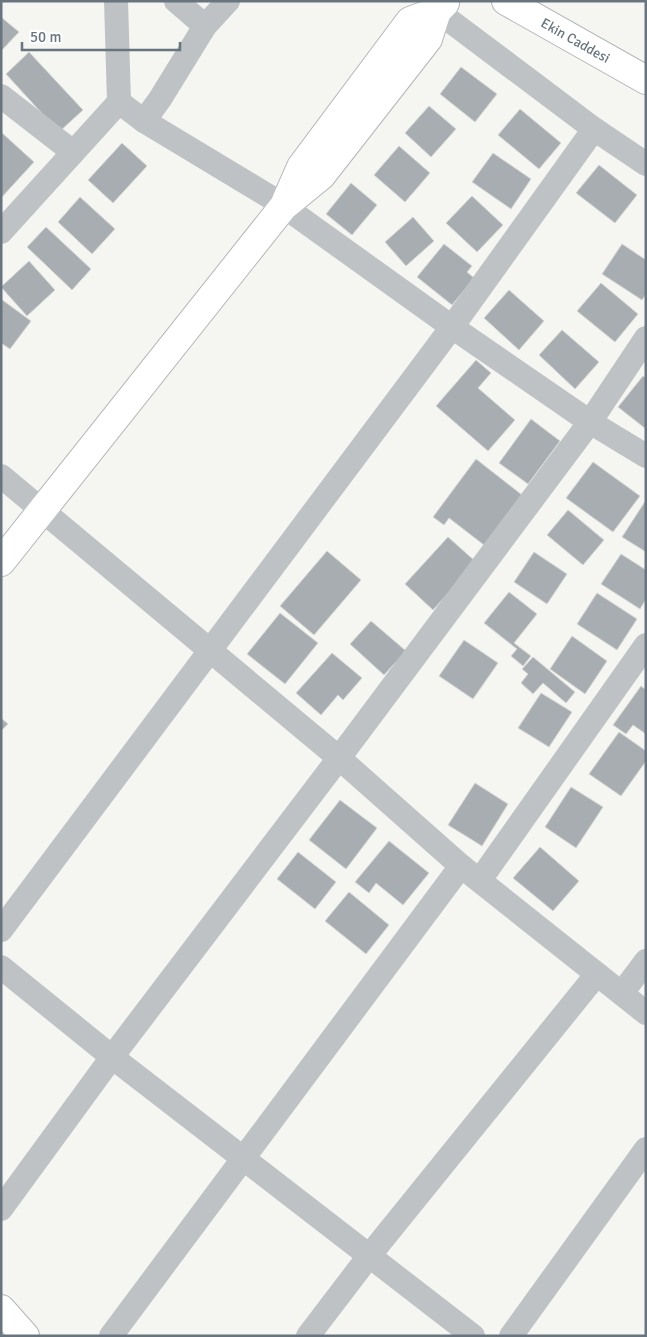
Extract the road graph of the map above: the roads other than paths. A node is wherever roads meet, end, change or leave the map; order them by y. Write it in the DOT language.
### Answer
graph roads {
  1 [pos="116,1"];
  2 [pos="176,1"];
  3 [pos="228,1"];
  4 [pos="506,1"];
  5 [pos="442,6"];
  6 [pos="205,26"];
  7 [pos="646,80"];
  8 [pos="1,96"];
  9 [pos="119,102"];
  10 [pos="144,120"];
  11 [pos="594,129"];
  12 [pos="73,152"];
  13 [pos="646,164"];
  14 [pos="283,207"];
  15 [pos="1,232"];
  16 [pos="452,327"];
  17 [pos="646,338"];
  18 [pos="590,422"];
  19 [pos="646,456"];
  20 [pos="1,476"];
  21 [pos="43,512"];
  22 [pos="1,562"];
  23 [pos="646,645"];
  24 [pos="210,649"];
  25 [pos="339,758"];
  26 [pos="471,873"];
  27 [pos="8,905"];
  28 [pos="1,930"];
  29 [pos="646,961"];
  30 [pos="1,967"];
  31 [pos="597,974"];
  32 [pos="622,993"];
  33 [pos="646,1013"];
  34 [pos="112,1057"];
  35 [pos="646,1149"];
  36 [pos="242,1159"];
  37 [pos="1,1209"];
  38 [pos="369,1256"];
  39 [pos="1,1309"];
  40 [pos="26,1336"];
  41 [pos="111,1336"];
  42 [pos="308,1336"];
  43 [pos="473,1336"];
  44 [pos="511,1336"];
  1 -- 9 [label="street"];
  2 -- 6 [label="street"];
  3 -- 6 [label="street"];
  4 -- 7 [label="street, Ekin Caddesi"];
  5 -- 11 [label="street"];
  5 -- 14 [label="street"];
  6 -- 10 [label="street"];
  8 -- 12 [label="street"];
  9 -- 10 [label="street"];
  9 -- 12 [label="street"];
  10 -- 14 [label="street"];
  11 -- 13 [label="street"];
  11 -- 16 [label="street"];
  12 -- 15 [label="street"];
  14 -- 16 [label="street"];
  14 -- 21 [label="street"];
  16 -- 18 [label="street"];
  16 -- 24 [label="street"];
  17 -- 18 [label="street"];
  18 -- 19 [label="street"];
  18 -- 25 [label="street"];
  20 -- 21 [label="street"];
  21 -- 22 [label="street"];
  21 -- 24 [label="street"];
  23 -- 26 [label="street"];
  24 -- 25 [label="street"];
  24 -- 27 [label="street"];
  25 -- 26 [label="street"];
  25 -- 34 [label="street"];
  26 -- 31 [label="street"];
  26 -- 36 [label="street"];
  27 -- 28 [label="street"];
  29 -- 32 [label="street"];
  30 -- 34 [label="street"];
  31 -- 32 [label="street"];
  31 -- 38 [label="street"];
  32 -- 33 [label="street"];
  34 -- 36 [label="street"];
  34 -- 37 [label="street"];
  35 -- 44 [label="street"];
  36 -- 38 [label="street"];
  36 -- 41 [label="street"];
  38 -- 42 [label="street"];
  38 -- 43 [label="street"];
  39 -- 40 [label="street"];
}
